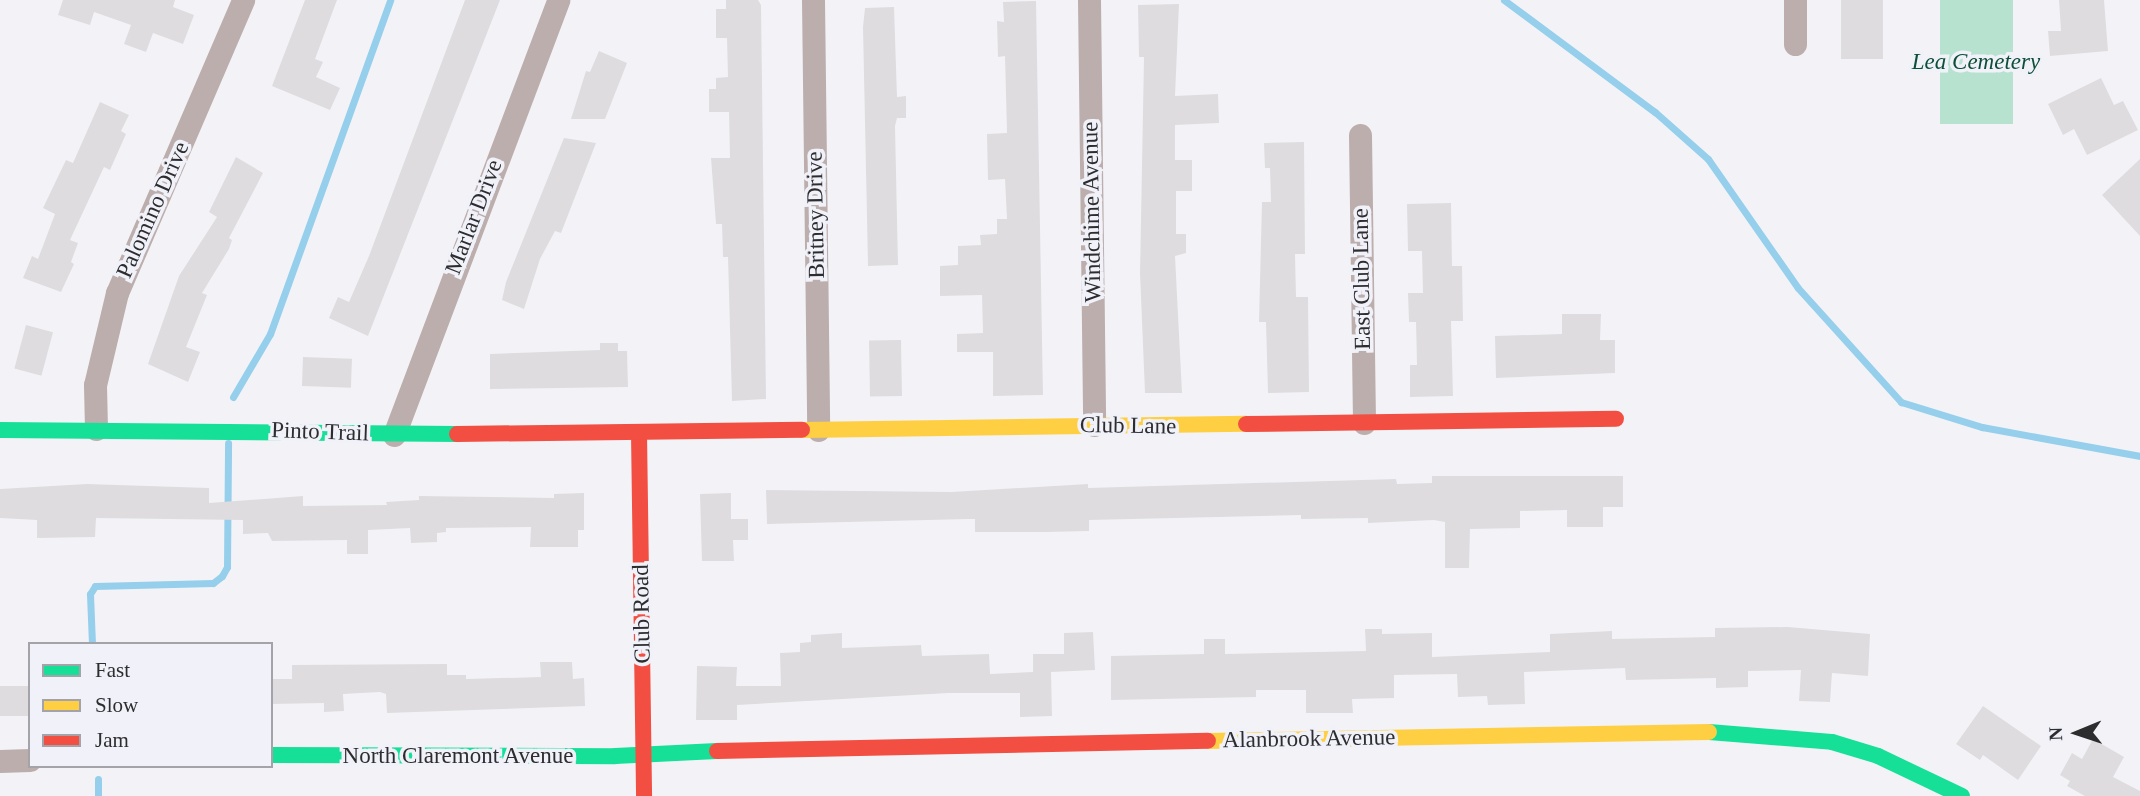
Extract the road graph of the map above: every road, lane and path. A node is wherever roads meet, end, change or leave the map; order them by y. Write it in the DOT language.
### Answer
graph roads {
  1 [pos="243,0"];
  2 [pos="558,0"];
  3 [pos="813,0"];
  4 [pos="1089,0"];
  5 [pos="1795,0"];
  6 [pos="1795,44"];
  7 [pos="1360,135"];
  8 [pos="1616,419"];
  9 [pos="1364,423"];
  10 [pos="1094,425"];
  11 [pos="96,429"];
  12 [pos="0,430"];
  13 [pos="818,430"];
  14 [pos="639,433"];
  15 [pos="394,435"];
  16 [pos="273,755"];
  17 [pos="644,755"];
  18 [pos="28,760"];
  19 [pos="0,761"];
  20 [pos="644,796"];
  21 [pos="1962,796"];
  1 -- 11 [label="street, Palomino Drive"];
  2 -- 15 [label="street, Marlar Drive"];
  3 -- 13 [label="street, Britney Drive"];
  4 -- 10 [label="street, Windchime Avenue"];
  5 -- 6 [label="street"];
  7 -- 9 [label="street, East Club Lane"];
  8 -- 9 [label="street, Club Lane"];
  9 -- 10 [label="street, Club Lane"];
  10 -- 13 [label="street, Club Lane"];
  11 -- 12 [label="street, Pinto Trail"];
  11 -- 15 [label="street, Pinto Trail"];
  13 -- 14 [label="street, Club Lane"];
  14 -- 15 [label="street, Pinto Trail"];
  14 -- 17 [label="street, Club Road"];
  16 -- 17 [label="street, North Claremont Avenue"];
  17 -- 20 [label="street, Club Road"];
  17 -- 21 [label="street, Alanbrook Avenue"];
  18 -- 19 [label="street"];
}
